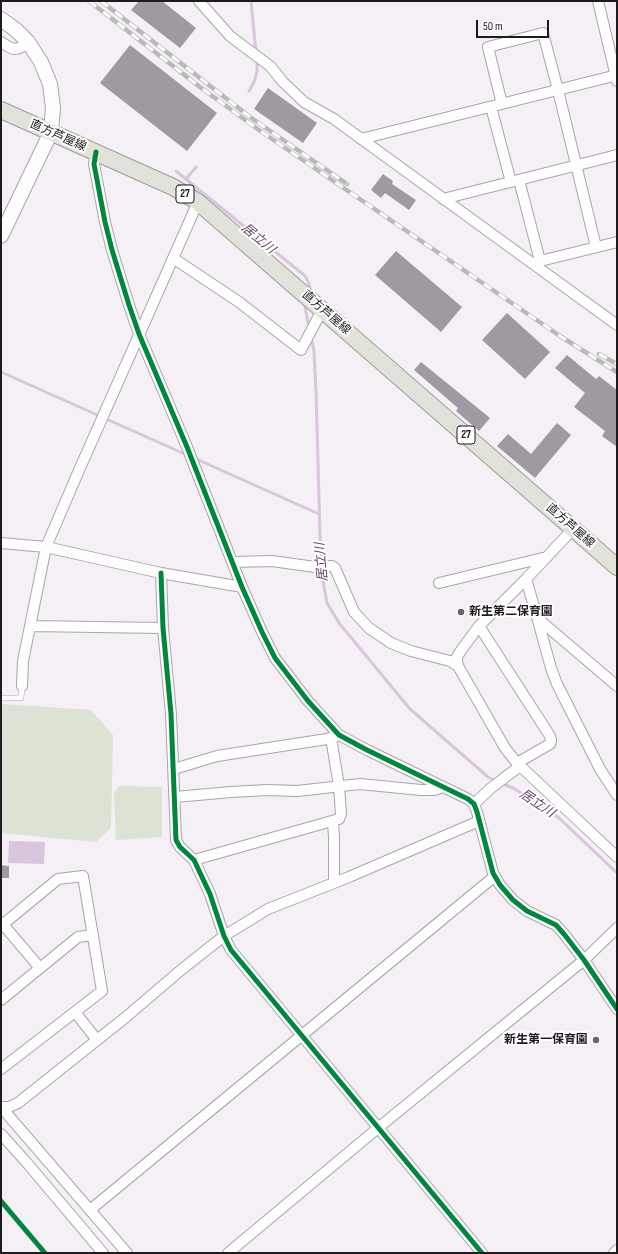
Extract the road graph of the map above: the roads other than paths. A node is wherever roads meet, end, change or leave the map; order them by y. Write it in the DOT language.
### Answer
graph roads {
  1 [pos="199,1"];
  2 [pos="598,1"];
  3 [pos="1,19"];
  4 [pos="1,42"];
  5 [pos="28,42"];
  6 [pos="617,77"];
  7 [pos="558,90"];
  8 [pos="502,104"];
  9 [pos="491,107"];
  10 [pos="1,110"];
  11 [pos="51,132"];
  12 [pos="361,139"];
  13 [pos="96,152"];
  14 [pos="617,155"];
  15 [pos="576,165"];
  16 [pos="515,181"];
  17 [pos="444,199"];
  18 [pos="198,202"];
  19 [pos="1,236"];
  20 [pos="617,242"];
  21 [pos="596,247"];
  22 [pos="173,258"];
  23 [pos="536,262"];
  24 [pos="318,310"];
  25 [pos="617,325"];
  26 [pos="139,334"];
  27 [pos="573,529"];
  28 [pos="1,542"];
  29 [pos="46,547"];
  30 [pos="547,557"];
  31 [pos="233,562"];
  32 [pos="617,567"];
  33 [pos="160,573"];
  34 [pos="526,579"];
  35 [pos="439,583"];
  36 [pos="242,587"];
  37 [pos="537,617"];
  38 [pos="30,626"];
  39 [pos="479,626"];
  40 [pos="163,628"];
  41 [pos="458,666"];
  42 [pos="22,686"];
  43 [pos="617,686"];
  44 [pos="1,698"];
  45 [pos="335,736"];
  46 [pos="519,765"];
  47 [pos="174,769"];
  48 [pos="338,786"];
  49 [pos="443,787"];
  50 [pos="617,795"];
  51 [pos="175,798"];
  52 [pos="474,804"];
  53 [pos="479,821"];
  54 [pos="333,822"];
  55 [pos="617,857"];
  56 [pos="194,860"];
  57 [pos="495,876"];
  58 [pos="334,882"];
  59 [pos="2,924"];
  60 [pos="617,928"];
  61 [pos="93,935"];
  62 [pos="224,936"];
  63 [pos="584,960"];
  64 [pos="40,968"];
  65 [pos="1,1000"];
  66 [pos="617,1009"];
  67 [pos="75,1012"];
  68 [pos="302,1035"];
  69 [pos="97,1040"];
  70 [pos="1,1069"];
  71 [pos="1,1107"];
  72 [pos="378,1128"];
  73 [pos="1,1134"];
  74 [pos="90,1210"];
  75 [pos="617,1250"];
  76 [pos="103,1253"];
  77 [pos="127,1253"];
  78 [pos="228,1253"];
  79 [pos="482,1253"];
  80 [pos="614,1253"];
  1 -- 12 [label="street"];
  2 -- 6 [label="street"];
  3 -- 5 [label="main road"];
  4 -- 5 [label="street"];
  5 -- 11 [label="main road"];
  6 -- 7 [label="street"];
  7 -- 8 [label="street"];
  7 -- 8 [label="street"];
  7 -- 15 [label="street"];
  8 -- 9 [label="street"];
  9 -- 12 [label="street"];
  9 -- 16 [label="street"];
  10 -- 11 [label="main road, 直方芦屋線 / 27"];
  11 -- 13 [label="main road, 直方芦屋線 / 27"];
  11 -- 19 [label="main road"];
  12 -- 17 [label="street"];
  13 -- 18 [label="main road, 直方芦屋線 / 27"];
  13 -- 26 [label="street"];
  14 -- 15 [label="street"];
  15 -- 16 [label="street"];
  15 -- 21 [label="street"];
  16 -- 17 [label="street"];
  16 -- 23 [label="street"];
  17 -- 23 [label="street"];
  18 -- 22 [label="street"];
  18 -- 24 [label="main road, 直方芦屋線 / 27"];
  20 -- 21 [label="street"];
  21 -- 23 [label="street"];
  22 -- 24 [label="street"];
  22 -- 26 [label="street"];
  23 -- 25 [label="street"];
  24 -- 27 [label="main road, 直方芦屋線 / 27"];
  26 -- 29 [label="street"];
  26 -- 31 [label="street"];
  27 -- 30 [label="street"];
  27 -- 32 [label="main road, 直方芦屋線 / 27"];
  28 -- 29 [label="street"];
  29 -- 33 [label="street"];
  29 -- 38 [label="street"];
  30 -- 34 [label="street"];
  30 -- 35 [label="street"];
  31 -- 36 [label="street"];
  31 -- 41 [label="street"];
  33 -- 36 [label="street"];
  33 -- 40 [label="street"];
  34 -- 37 [label="street"];
  34 -- 39 [label="street"];
  36 -- 45 [label="street"];
  37 -- 43 [label="street"];
  37 -- 50 [label="street"];
  38 -- 40 [label="street"];
  38 -- 42 [label="street"];
  39 -- 41 [label="street"];
  39 -- 46 [label="street"];
  40 -- 47 [label="street"];
  41 -- 46 [label="street"];
  42 -- 44 [label="lane"];
  45 -- 47 [label="street"];
  45 -- 48 [label="street"];
  45 -- 49 [label="street"];
  46 -- 52 [label="street"];
  46 -- 55 [label="street"];
  47 -- 51 [label="street"];
  48 -- 49 [label="street"];
  48 -- 51 [label="street"];
  48 -- 54 [label="street"];
  49 -- 52 [label="street"];
  51 -- 56 [label="street"];
  52 -- 53 [label="street"];
  53 -- 57 [label="street"];
  53 -- 58 [label="street"];
  54 -- 56 [label="street"];
  54 -- 58 [label="street"];
  56 -- 62 [label="street"];
  57 -- 63 [label="street"];
  57 -- 68 [label="street"];
  58 -- 62 [label="street"];
  59 -- 61 [label="street"];
  59 -- 64 [label="street"];
  60 -- 63 [label="street"];
  61 -- 64 [label="street"];
  61 -- 67 [label="street"];
  62 -- 68 [label="street"];
  62 -- 69 [label="street"];
  63 -- 66 [label="street"];
  63 -- 72 [label="street"];
  64 -- 65 [label="street"];
  67 -- 69 [label="street"];
  67 -- 70 [label="street"];
  68 -- 72 [label="street"];
  68 -- 74 [label="street"];
  69 -- 71 [label="street"];
  71 -- 74 [label="street"];
  72 -- 78 [label="street"];
  72 -- 79 [label="street"];
  73 -- 76 [label="street"];
  74 -- 77 [label="street"];
  75 -- 80 [label="street"];
}
